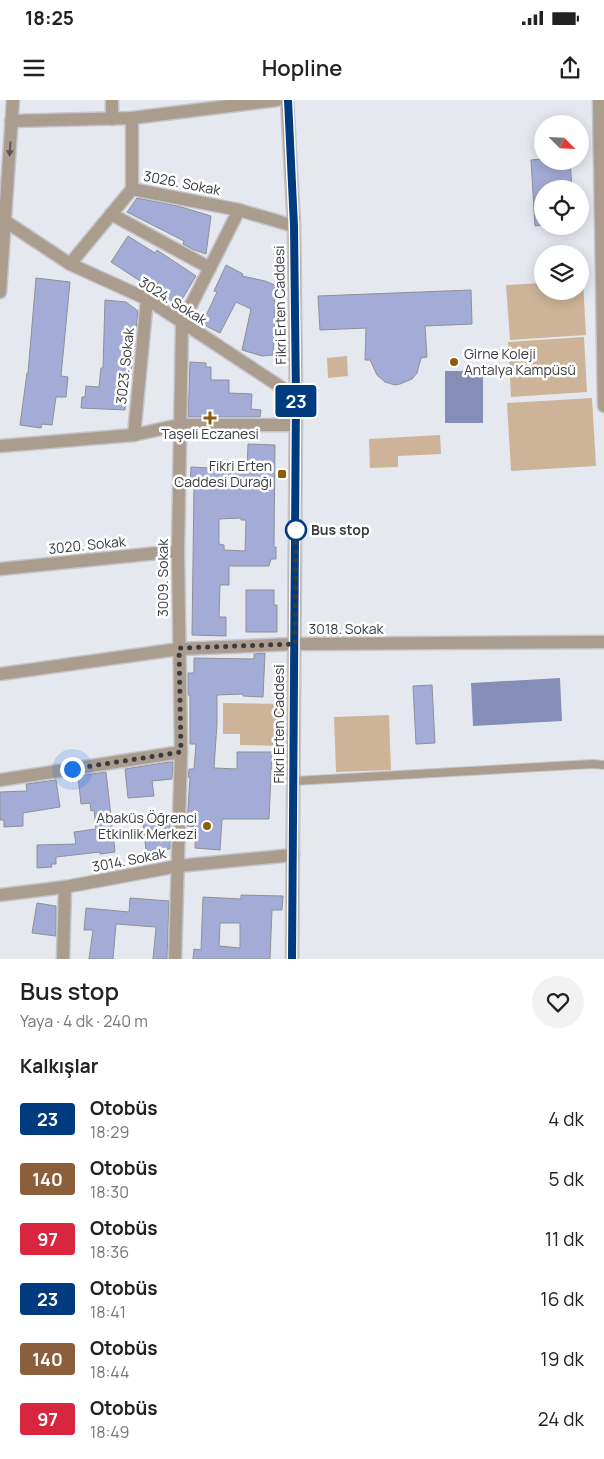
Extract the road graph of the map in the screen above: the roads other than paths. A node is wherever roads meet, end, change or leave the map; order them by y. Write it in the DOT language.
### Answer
graph roads {
  1 [pos="13,100"];
  2 [pos="112,100"];
  3 [pos="277,100"];
  4 [pos="288,100"];
  5 [pos="599,100"];
  6 [pos="112,118"];
  7 [pos="132,118"];
  8 [pos="12,121"];
  9 [pos="132,189"];
  10 [pos="239,210"];
  11 [pos="111,214"];
  12 [pos="5,221"];
  13 [pos="294,226"];
  14 [pos="70,264"];
  15 [pos="210,268"];
  16 [pos="0,292"];
  17 [pos="147,299"];
  18 [pos="182,323"];
  19 [pos="296,397"];
  20 [pos="604,406"];
  21 [pos="179,424"];
  22 [pos="296,425"];
  23 [pos="134,435"];
  24 [pos="0,446"];
  25 [pos="178,551"];
  26 [pos="0,568"];
  27 [pos="604,642"];
  28 [pos="295,644"];
  29 [pos="179,648"];
  30 [pos="0,674"];
  31 [pos="181,752"];
  32 [pos="604,765"];
  33 [pos="0,780"];
  34 [pos="294,781"];
  35 [pos="293,855"];
  36 [pos="178,866"];
  37 [pos="66,887"];
  38 [pos="0,895"];
  39 [pos="63,959"];
  40 [pos="175,959"];
  41 [pos="292,959"];
  1 -- 8 [label="street"];
  2 -- 6 [label="street"];
  3 -- 7 [label="street"];
  4 -- 13 [label="street, Fikri Erten Caddesi"];
  5 -- 20 [label="street"];
  6 -- 7 [label="street"];
  6 -- 8 [label="street"];
  7 -- 9 [label="street, 3026. Sokak"];
  8 -- 12 [label="street, one-way"];
  9 -- 10 [label="street, 3026. Sokak"];
  9 -- 11 [label="street"];
  10 -- 13 [label="street, 3026. Sokak"];
  10 -- 15 [label="street, 3009. Sokak"];
  11 -- 14 [label="street"];
  11 -- 15 [label="street"];
  12 -- 14 [label="street, 3024. Sokak"];
  12 -- 16 [label="street"];
  13 -- 19 [label="street, Fikri Erten Caddesi"];
  14 -- 17 [label="street, 3024. Sokak"];
  15 -- 18 [label="street, 3009. Sokak"];
  17 -- 18 [label="street, 3024. Sokak"];
  17 -- 23 [label="street, 3023. Sokak"];
  18 -- 19 [label="street, 3024. Sokak"];
  18 -- 21 [label="street, 3009. Sokak"];
  19 -- 22 [label="street, Fikri Erten Caddesi"];
  21 -- 22 [label="street"];
  21 -- 23 [label="street"];
  21 -- 25 [label="street, 3009. Sokak"];
  22 -- 28 [label="street, Fikri Erten Caddesi"];
  23 -- 24 [label="street"];
  25 -- 26 [label="street, 3020. Sokak"];
  25 -- 29 [label="street, 3009. Sokak"];
  27 -- 28 [label="street, 3018. Sokak"];
  28 -- 29 [label="street, 3018. Sokak"];
  28 -- 34 [label="street, Fikri Erten Caddesi"];
  29 -- 30 [label="street, 3018. Sokak"];
  29 -- 31 [label="street, 3009. Sokak"];
  31 -- 33 [label="street"];
  31 -- 36 [label="street, 3009. Sokak"];
  32 -- 34 [label="lane"];
  34 -- 35 [label="street, Fikri Erten Caddesi"];
  35 -- 36 [label="street, 3014. Sokak"];
  35 -- 41 [label="street, Fikri Erten Caddesi"];
  36 -- 37 [label="street, 3014. Sokak"];
  36 -- 40 [label="street, 3009. Sokak"];
  37 -- 38 [label="street, 3014. Sokak"];
  37 -- 39 [label="street"];
}
